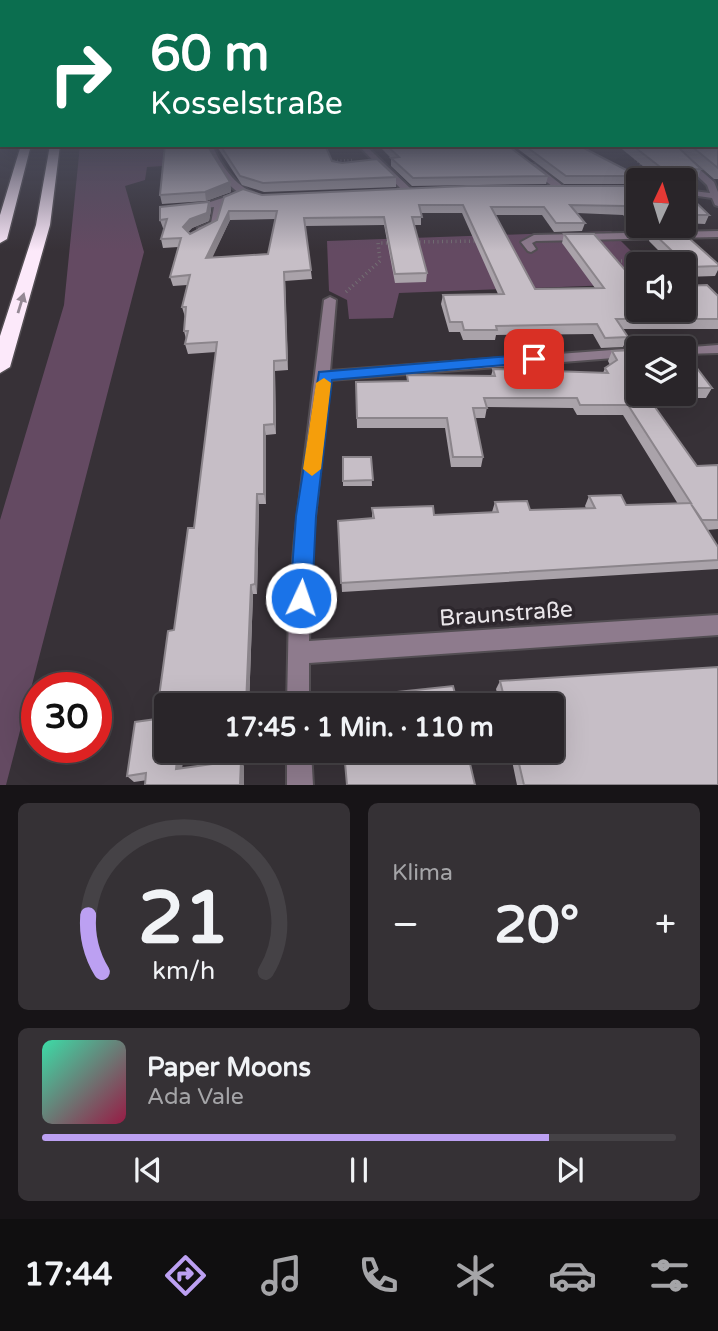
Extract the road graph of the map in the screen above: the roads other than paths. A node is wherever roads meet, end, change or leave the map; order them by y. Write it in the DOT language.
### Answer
graph roads {
  1 [pos="17,178"];
  2 [pos="50,178"];
  3 [pos="228,178"];
  4 [pos="394,178"];
  5 [pos="547,178"];
  6 [pos="704,178"];
  7 [pos="547,188"];
  8 [pos="560,188"];
  9 [pos="573,188"];
  10 [pos="408,191"];
  11 [pos="419,191"];
  12 [pos="395,192"];
  13 [pos="243,193"];
  14 [pos="696,194"];
  15 [pos="263,198"];
  16 [pos="717,198"];
  17 [pos="219,202"];
  18 [pos="185,208"];
  19 [pos="718,234"];
  20 [pos="192,237"];
  21 [pos="0,239"];
  22 [pos="529,245"];
  23 [pos="330,300"];
  24 [pos="718,349"];
  25 [pos="696,350"];
  26 [pos="626,353"];
  27 [pos="0,368"];
  28 [pos="324,376"];
  29 [pos="718,625"];
  30 [pos="298,653"];
  31 [pos="298,693"];
  32 [pos="299,763"];
  33 [pos="300,785"];
  1 -- 21 [label="highway"];
  27 -- 2 [label="highway, one-way"];
  3 -- 13 [label="street"];
  4 -- 10 [label="street"];
  5 -- 8 [label="street"];
  6 -- 16 [label="street"];
  7 -- 8 [label="street"];
  8 -- 9 [label="street"];
  10 -- 11 [label="street"];
  10 -- 12 [label="street"];
  13 -- 15 [label="street"];
  13 -- 17 [label="street"];
  14 -- 16 [label="street"];
  17 -- 18 [label="street"];
  17 -- 20 [label="street"];
  19 -- 22 [label="street"];
  23 -- 28 [label="street"];
  24 -- 25 [label="street"];
  26 -- 28 [label="street"];
  28 -- 30 [label="street"];
  29 -- 30 [label="street, Braunstraße"];
  30 -- 31 [label="street"];
  32 -- 33 [label="street"];
}
